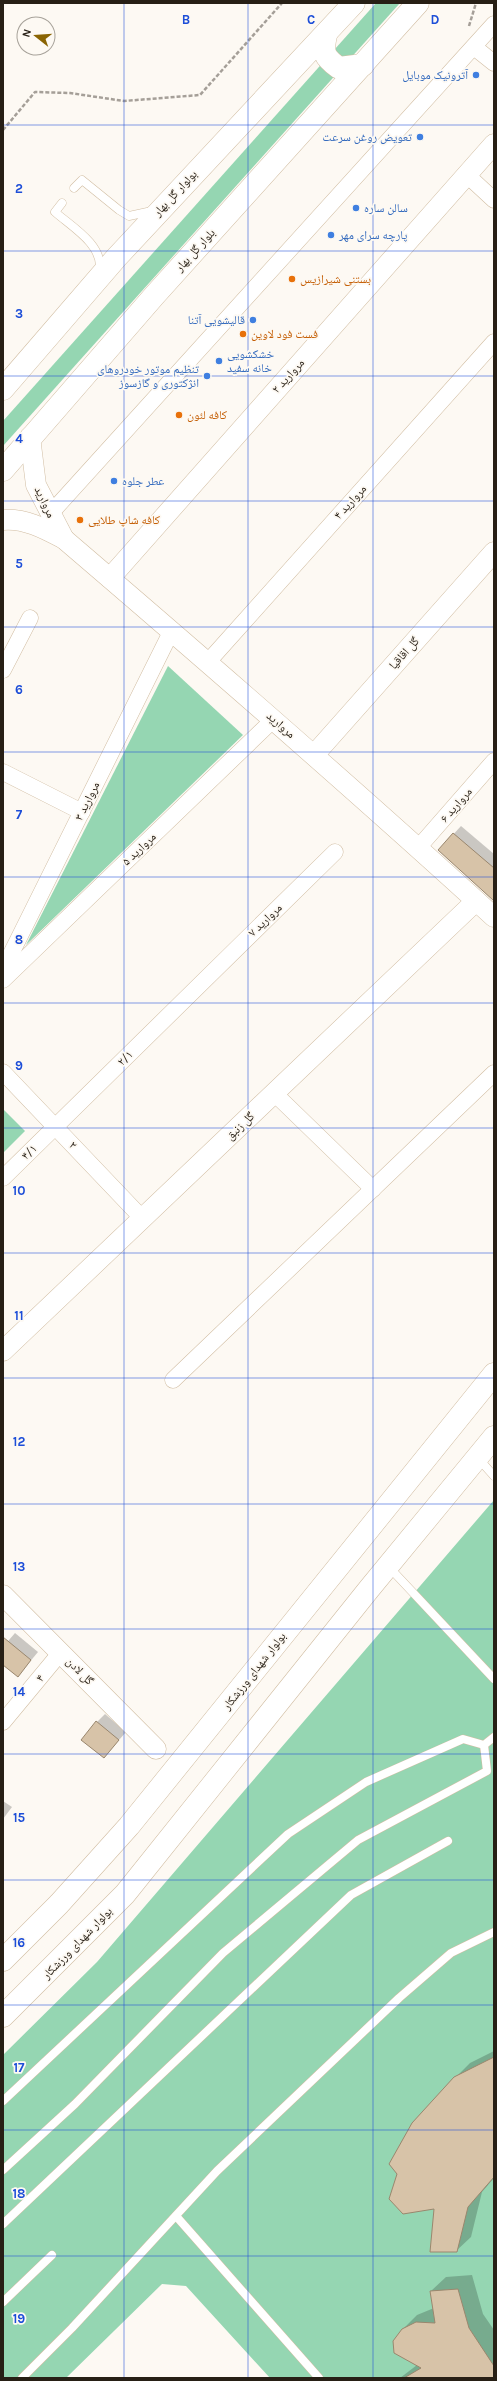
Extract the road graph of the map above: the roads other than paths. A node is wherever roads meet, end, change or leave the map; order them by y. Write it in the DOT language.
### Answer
graph roads {
  1 [pos="354,3"];
  2 [pos="418,3"];
  3 [pos="494,24"];
  4 [pos="326,34"];
  5 [pos="474,47"];
  6 [pos="494,64"];
  7 [pos="363,65"];
  8 [pos="494,144"];
  9 [pos="467,175"];
  10 [pos="74,188"];
  11 [pos="494,200"];
  12 [pos="62,203"];
  13 [pos="159,210"];
  14 [pos="99,277"];
  15 [pos="494,342"];
  16 [pos="3,389"];
  17 [pos="30,437"];
  18 [pos="3,470"];
  19 [pos="50,514"];
  20 [pos="3,520"];
  21 [pos="64,539"];
  22 [pos="494,552"];
  23 [pos="110,578"];
  24 [pos="30,618"];
  25 [pos="171,632"];
  26 [pos="207,663"];
  27 [pos="3,670"];
  28 [pos="274,719"];
  29 [pos="314,755"];
  30 [pos="494,761"];
  31 [pos="3,772"];
  32 [pos="82,812"];
  33 [pos="418,848"];
  34 [pos="335,852"];
  35 [pos="476,900"];
  36 [pos="494,917"];
  37 [pos="3,970"];
  38 [pos="3,980"];
  39 [pos="195,989"];
  40 [pos="3,1072"];
  41 [pos="494,1073"];
  42 [pos="274,1093"];
  43 [pos="55,1127"];
  44 [pos="3,1178"];
  45 [pos="373,1189"];
  46 [pos="142,1218"];
  47 [pos="3,1351"];
  48 [pos="494,1374"];
  49 [pos="173,1380"];
  50 [pos="494,1437"];
  51 [pos="477,1457"];
  52 [pos="494,1476"];
  53 [pos="387,1566"];
  54 [pos="3,1595"];
  55 [pos="61,1652"];
  56 [pos="494,1679"];
  57 [pos="3,1722"];
  58 [pos="494,1737"];
  59 [pos="484,1745"];
  60 [pos="156,1749"];
  61 [pos="448,1841"];
  62 [pos="494,1932"];
  63 [pos="3,1960"];
  64 [pos="3,2016"];
  65 [pos="3,2101"];
  66 [pos="3,2170"];
  67 [pos="176,2216"];
  68 [pos="3,2224"];
  69 [pos="52,2255"];
  70 [pos="3,2302"];
  71 [pos="22,2378"];
  72 [pos="319,2378"];
  1 -- 4 [label="main road, بولوار گل بهار"];
  2 -- 7 [label="main road"];
  3 -- 5 [label="street"];
  4 -- 7 [label="main road"];
  4 -- 13 [label="main road, بولوار گل بهار"];
  5 -- 6 [label="street"];
  5 -- 19 [label="street"];
  7 -- 17 [label="main road, بلوار گل بهار"];
  8 -- 9 [label="street, مروارید ۲"];
  9 -- 11 [label="street"];
  9 -- 23 [label="street, مروارید ۲"];
  10 -- 13 [label="lane"];
  12 -- 14 [label="lane"];
  13 -- 14 [label="main road, بولوار گل بهار"];
  14 -- 16 [label="main road, بولوار گل بهار"];
  15 -- 26 [label="street, مروارید ۴"];
  17 -- 18 [label="main road"];
  17 -- 19 [label="street, مروارید"];
  19 -- 21 [label="street, مروارید"];
  20 -- 21 [label="street, مروارید"];
  21 -- 23 [label="street, مروارید"];
  22 -- 29 [label="street, گل اقاقیا"];
  23 -- 25 [label="street, مروارید"];
  24 -- 27 [label="street"];
  25 -- 26 [label="street, مروارید"];
  25 -- 32 [label="street, مروارید ۳"];
  26 -- 28 [label="street, مروارید"];
  28 -- 29 [label="street, مروارید"];
  28 -- 38 [label="street, مروارید ۵"];
  29 -- 33 [label="street, مروارید"];
  30 -- 33 [label="street, مروارید ۶"];
  31 -- 32 [label="street"];
  32 -- 37 [label="street, مروارید ۳"];
  33 -- 35 [label="street, مروارید"];
  34 -- 39 [label="street, مروارید ۷"];
  35 -- 36 [label="street, مروارید"];
  35 -- 42 [label="street, گل زنبق"];
  39 -- 43 [label="street, ۲/۱"];
  40 -- 43 [label="street, ۲"];
  41 -- 45 [label="street"];
  42 -- 45 [label="street"];
  42 -- 46 [label="street, گل زنبق"];
  43 -- 44 [label="street, ۴/۱"];
  43 -- 46 [label="street, ۲"];
  45 -- 49 [label="street"];
  46 -- 47 [label="street, گل زنبق"];
  48 -- 63 [label="main road, بولوار شهدای ورزشکار"];
  50 -- 51 [label="main road, بولوار شهدای ورزشکار"];
  51 -- 52 [label="lane"];
  51 -- 53 [label="main road, بولوار شهدای ورزشکار"];
  53 -- 56 [label="lane"];
  53 -- 64 [label="main road, بولوار شهدای ورزشکار"];
  54 -- 55 [label="street, گل لادن"];
  55 -- 57 [label="street, ۴"];
  55 -- 60 [label="street, گل لادن"];
  58 -- 59 [label="lane"];
  59 -- 65 [label="lane"];
  59 -- 66 [label="lane"];
  61 -- 68 [label="lane"];
  62 -- 67 [label="lane"];
  67 -- 71 [label="lane"];
  67 -- 72 [label="lane"];
  69 -- 70 [label="lane"];
}
